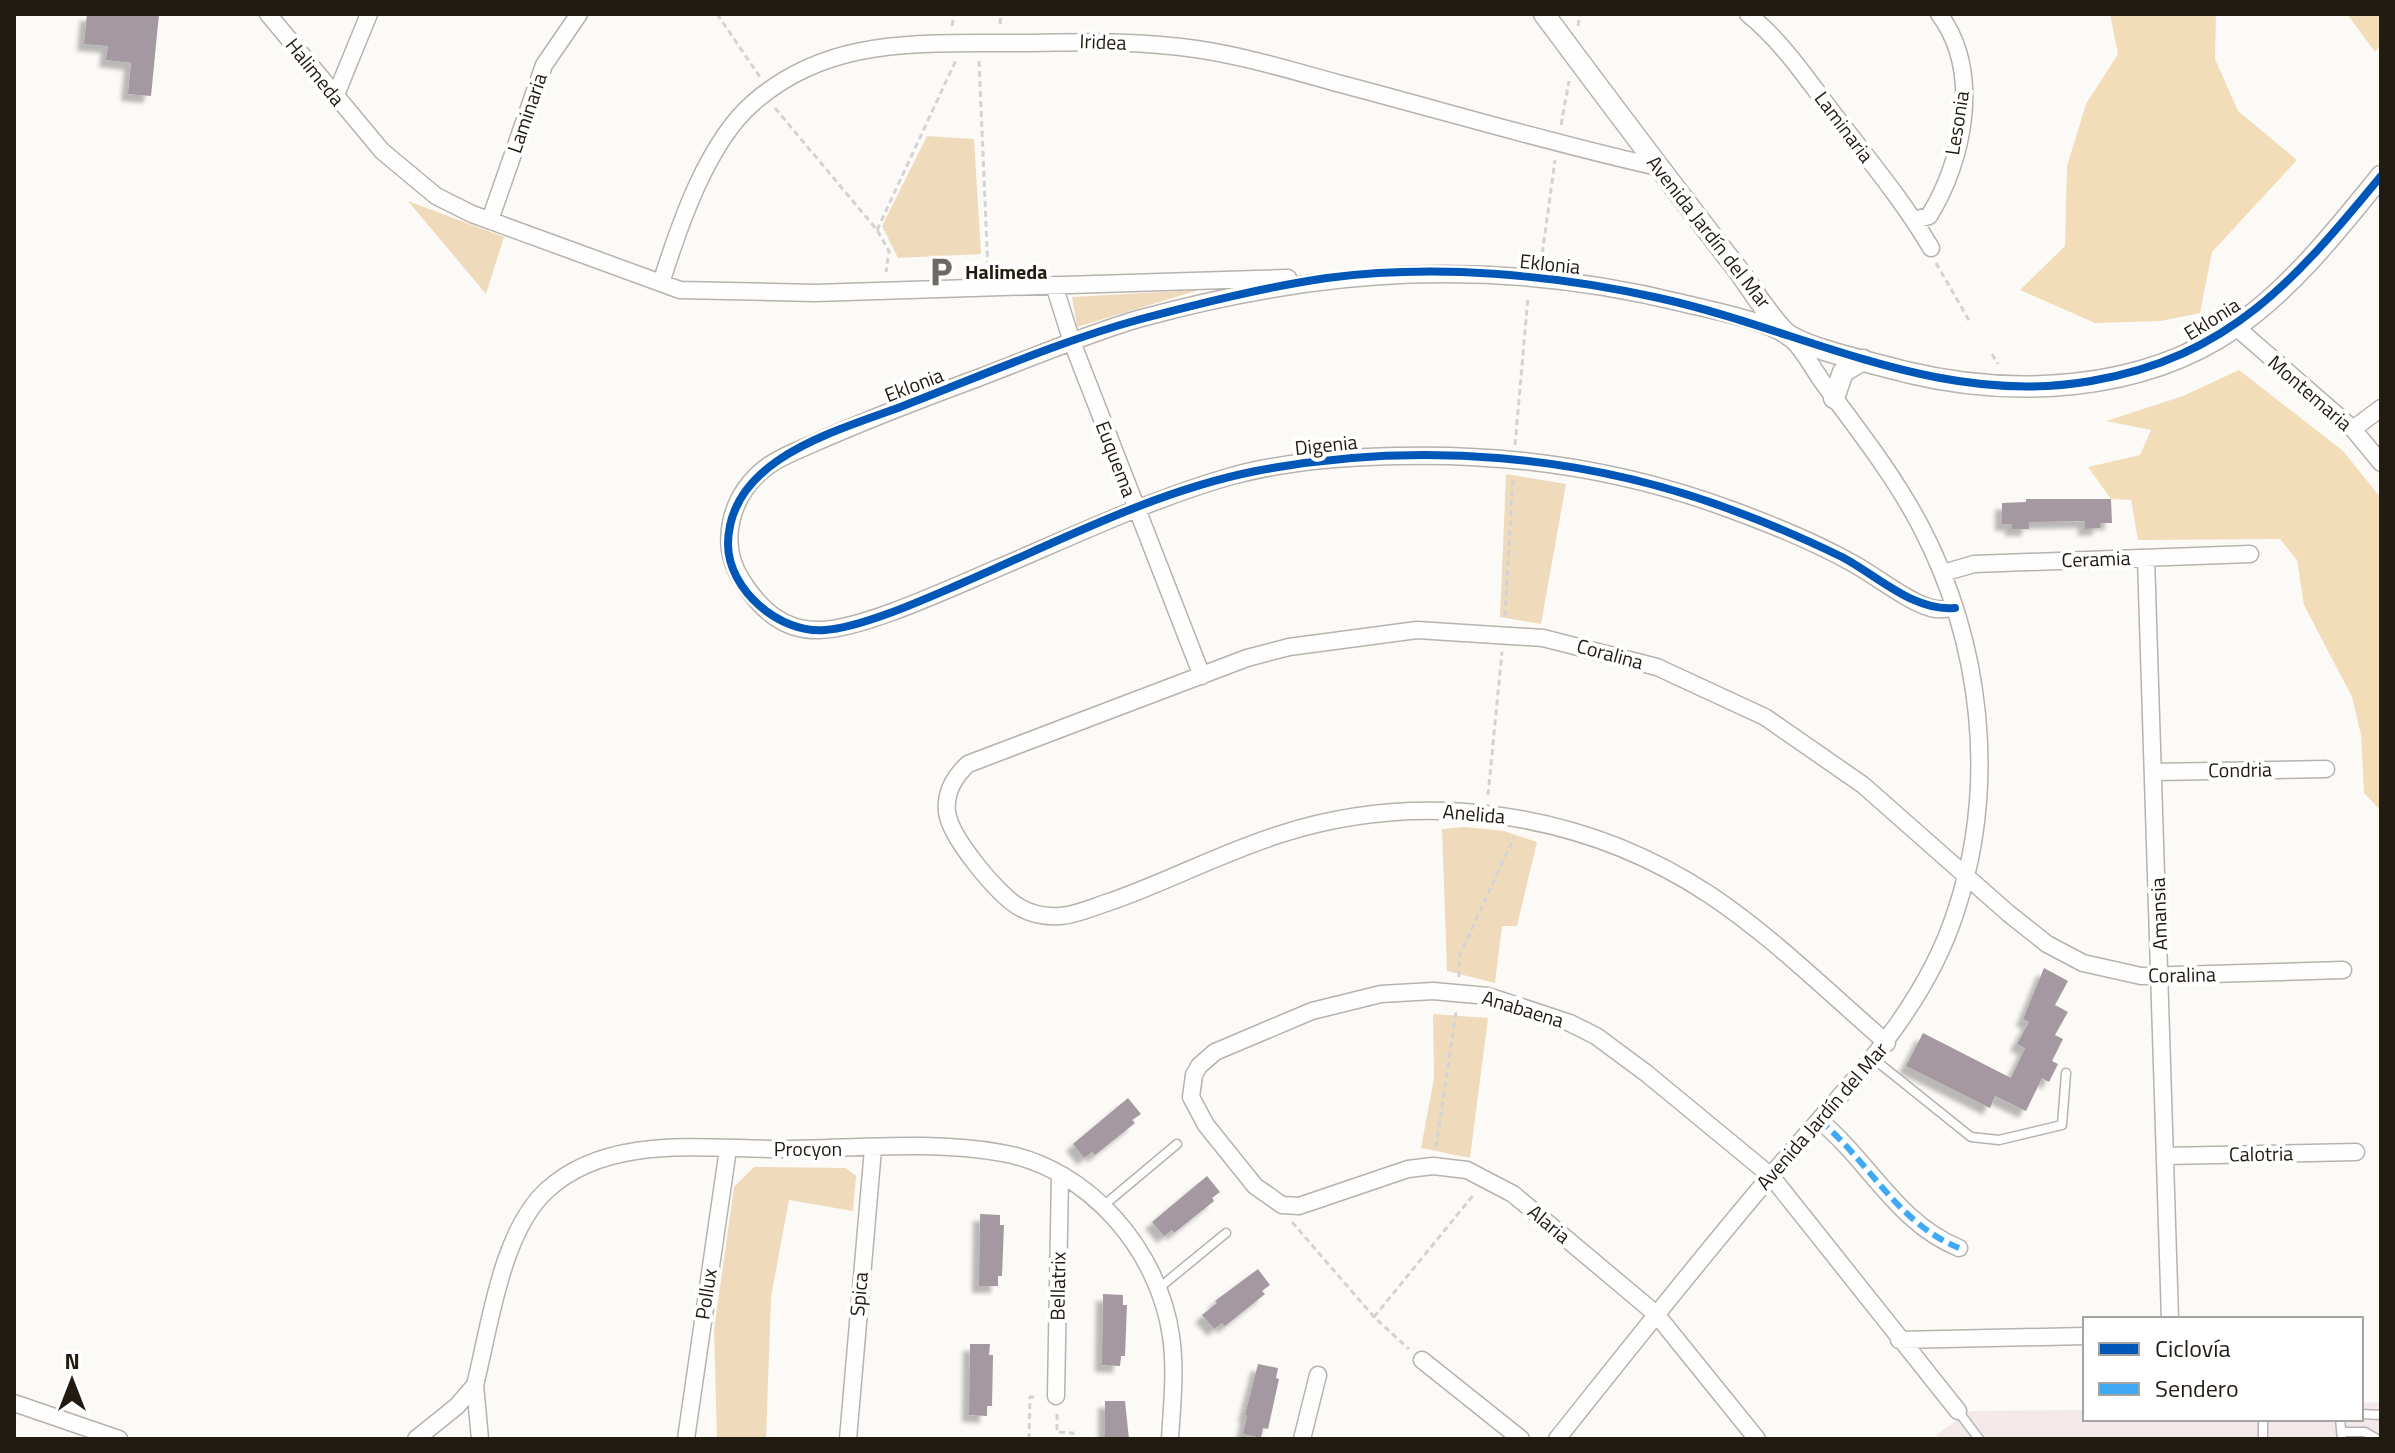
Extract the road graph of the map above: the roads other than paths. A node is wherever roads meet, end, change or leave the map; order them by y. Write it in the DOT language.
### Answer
graph roads {
  1 [pos="268,14"];
  2 [pos="369,14"];
  3 [pos="579,14"];
  4 [pos="1544,14"];
  5 [pos="1748,14"];
  6 [pos="1939,14"];
  7 [pos="335,97"];
  8 [pos="1658,167"];
  9 [pos="2381,176"];
  10 [pos="490,220"];
  11 [pos="1914,220"];
  12 [pos="1931,248"];
  13 [pos="1326,278"];
  14 [pos="661,283"];
  15 [pos="1054,285"];
  16 [pos="2236,327"];
  17 [pos="1788,336"];
  18 [pos="1072,342"];
  19 [pos="1863,360"];
  20 [pos="1834,398"];
  21 [pos="2381,408"];
  22 [pos="2353,429"];
  23 [pos="2381,463"];
  24 [pos="1135,509"];
  25 [pos="2250,554"];
  26 [pos="2146,558"];
  27 [pos="729,562"];
  28 [pos="1943,573"];
  29 [pos="1955,608"];
  30 [pos="1202,676"];
  31 [pos="2326,769"];
  32 [pos="2153,772"];
  33 [pos="1967,874"];
  34 [pos="1011,902"];
  35 [pos="2343,970"];
  36 [pos="2161,976"];
  37 [pos="1887,1043"];
  38 [pos="1875,1060"];
  39 [pos="2066,1073"];
  40 [pos="1819,1120"];
  41 [pos="1177,1144"];
  42 [pos="728,1149"];
  43 [pos="873,1149"];
  44 [pos="2356,1152"];
  45 [pos="2165,1156"];
  46 [pos="1060,1176"];
  47 [pos="1771,1176"];
  48 [pos="1274,1201"];
  49 [pos="1103,1206"];
  50 [pos="1226,1233"];
  51 [pos="1959,1248"];
  52 [pos="1159,1288"];
  53 [pos="1656,1314"];
  54 [pos="2170,1317"];
  55 [pos="2083,1336"];
  56 [pos="1899,1340"];
  57 [pos="1422,1360"];
  58 [pos="1318,1375"];
  59 [pos="475,1385"];
  60 [pos="1056,1396"];
  61 [pos="14,1403"];
  62 [pos="1958,1411"];
  63 [pos="2341,1436"];
  64 [pos="119,1439"];
  65 [pos="416,1439"];
  66 [pos="480,1439"];
  67 [pos="686,1439"];
  68 [pos="848,1439"];
  69 [pos="1170,1439"];
  70 [pos="1302,1439"];
  71 [pos="1521,1439"];
  72 [pos="1557,1439"];
  73 [pos="1757,1439"];
  74 [pos="1979,1439"];
  75 [pos="2377,1439"];
  1 -- 7 [label="street, Halimeda"];
  2 -- 7 [label="street"];
  3 -- 10 [label="street, Laminaria"];
  4 -- 8 [label="street, Avenida Jardín del Mar"];
  5 -- 11 [label="street, Laminaria"];
  6 -- 11 [label="street, Lesonia"];
  7 -- 10 [label="street, Halimeda"];
  8 -- 14 [label="street, Iridea"];
  8 -- 17 [label="street, Avenida Jardín del Mar"];
  9 -- 16 [label="street, Eklonia"];
  10 -- 14 [label="street, Halimeda"];
  11 -- 12 [label="street, Laminaria"];
  13 -- 15 [label="street, Halimeda"];
  13 -- 17 [label="street, Eklonia"];
  13 -- 18 [label="street, Eklonia"];
  14 -- 15 [label="street, Halimeda"];
  15 -- 18 [label="street, Euquema"];
  16 -- 19 [label="street, Eklonia"];
  16 -- 22 [label="street, Montemaria"];
  17 -- 19 [label="street, Eklonia"];
  17 -- 20 [label="street, Avenida Jardín del Mar"];
  18 -- 24 [label="street, Euquema"];
  18 -- 27 [label="street, Eklonia"];
  19 -- 20 [label="street"];
  20 -- 28 [label="street, Avenida Jardín del Mar"];
  21 -- 22 [label="street"];
  22 -- 23 [label="street, Montemaria"];
  24 -- 27 [label="street, Digenia"];
  24 -- 29 [label="street, Digenia"];
  24 -- 30 [label="street, Euquema"];
  25 -- 26 [label="street, Ceramia"];
  26 -- 28 [label="street, Ceramia"];
  26 -- 32 [label="street, Amansia"];
  28 -- 29 [label="street, Avenida Jardín del Mar"];
  29 -- 33 [label="street, Avenida Jardín del Mar"];
  30 -- 33 [label="street, Coralina"];
  30 -- 34 [label="street, Coralina"];
  31 -- 32 [label="street, Condria"];
  32 -- 36 [label="street, Amansia"];
  33 -- 36 [label="street, Coralina"];
  33 -- 37 [label="street, Avenida Jardín del Mar"];
  34 -- 37 [label="street, Anelida"];
  35 -- 36 [label="street, Coralina"];
  36 -- 45 [label="street, Amansia"];
  37 -- 38 [label="street, Avenida Jardín del Mar"];
  38 -- 39 [label="lane"];
  38 -- 40 [label="street, Avenida Jardín del Mar"];
  40 -- 47 [label="street, Avenida Jardín del Mar"];
  40 -- 51 [label="street"];
  41 -- 49 [label="lane"];
  42 -- 43 [label="street, Procyon"];
  42 -- 59 [label="street, Procyon"];
  42 -- 67 [label="street, Pollux"];
  43 -- 46 [label="street, Procyon"];
  43 -- 68 [label="street, Spica"];
  44 -- 45 [label="street, Calotria"];
  45 -- 54 [label="street, Amansia"];
  46 -- 49 [label="street, Procyon"];
  46 -- 60 [label="street, Bellatrix"];
  47 -- 48 [label="street, Anabaena"];
  47 -- 53 [label="street, Avenida Jardín del Mar"];
  47 -- 56 [label="street, Anabaena"];
  48 -- 53 [label="street, Alaria"];
  49 -- 52 [label="street, Procyon"];
  50 -- 52 [label="lane"];
  52 -- 69 [label="street, Procyon"];
  53 -- 72 [label="street, Avenida Jardín del Mar"];
  53 -- 73 [label="street, Alaria"];
  55 -- 56 [label="street"];
  56 -- 62 [label="street, Anabaena"];
  57 -- 71 [label="street"];
  58 -- 70 [label="street"];
  59 -- 65 [label="street, Procyon"];
  59 -- 66 [label="street"];
  61 -- 64 [label="street"];
  62 -- 74 [label="lane"];
  63 -- 75 [label="lane"];
}
